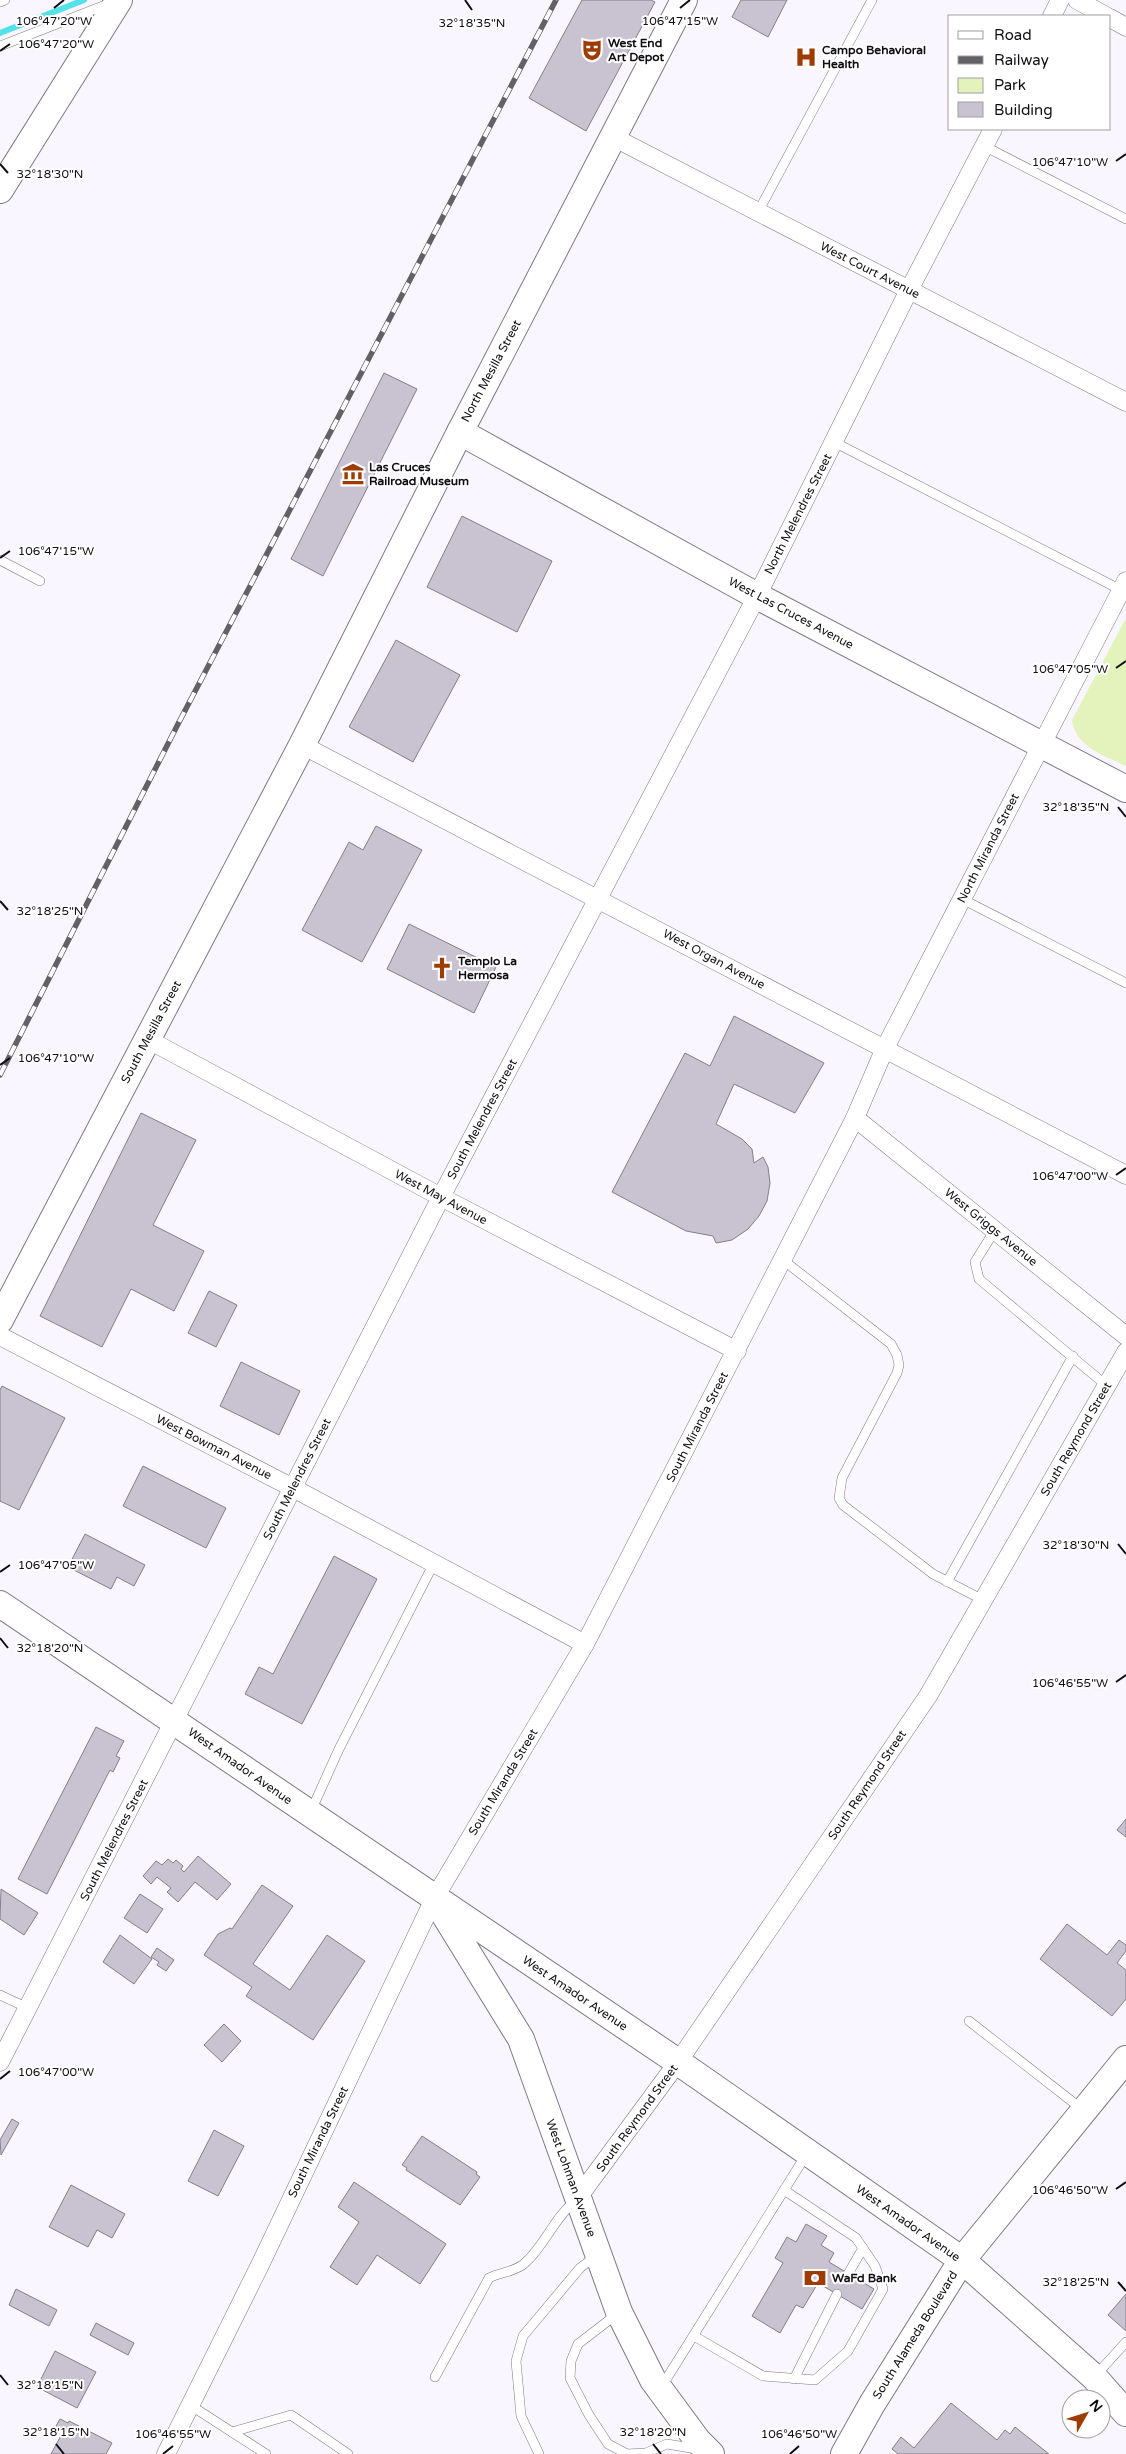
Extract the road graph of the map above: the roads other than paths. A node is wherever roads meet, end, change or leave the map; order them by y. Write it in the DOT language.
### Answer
graph roads {
  1 [pos="5,0"];
  2 [pos="119,0"];
  3 [pos="684,0"];
  4 [pos="872,0"];
  5 [pos="1060,0"];
  6 [pos="1077,0"];
  7 [pos="0,2"];
  8 [pos="1052,15"];
  9 [pos="1104,15"];
  10 [pos="1111,19"];
  11 [pos="1126,27"];
  12 [pos="0,46"];
  13 [pos="992,130"];
  14 [pos="613,137"];
  15 [pos="984,146"];
  16 [pos="0,190"];
  17 [pos="758,212"];
  18 [pos="1126,220"];
  19 [pos="909,290"];
  20 [pos="1126,402"];
  21 [pos="460,432"];
  22 [pos="834,442"];
  23 [pos="0,560"];
  24 [pos="40,582"];
  25 [pos="1123,585"];
  26 [pos="757,596"];
  27 [pos="302,745"];
  28 [pos="1042,745"];
  29 [pos="1126,789"];
  30 [pos="598,898"];
  31 [pos="962,899"];
  32 [pos="1126,983"];
  33 [pos="147,1040"];
  34 [pos="885,1048"];
  35 [pos="855,1118"];
  36 [pos="1126,1175"];
  37 [pos="441,1197"];
  38 [pos="994,1230"];
  39 [pos="784,1260"];
  40 [pos="0,1320"];
  41 [pos="0,1336"];
  42 [pos="1126,1336"];
  43 [pos="737,1351"];
  44 [pos="1126,1352"];
  45 [pos="1073,1356"];
  46 [pos="1107,1386"];
  47 [pos="293,1488"];
  48 [pos="434,1563"];
  49 [pos="947,1582"];
  50 [pos="983,1600"];
  51 [pos="0,1604"];
  52 [pos="585,1644"];
  53 [pos="176,1721"];
  54 [pos="310,1814"];
  55 [pos="434,1899"];
  56 [pos="0,1995"];
  57 [pos="28,2008"];
  58 [pos="969,2021"];
  59 [pos="1126,2059"];
  60 [pos="0,2062"];
  61 [pos="678,2062"];
  62 [pos="1084,2111"];
  63 [pos="807,2152"];
  64 [pos="784,2190"];
  65 [pos="577,2199"];
  66 [pos="863,2248"];
  67 [pos="599,2254"];
  68 [pos="962,2260"];
  69 [pos="848,2274"];
  70 [pos="837,2294"];
  71 [pos="619,2312"];
  72 [pos="694,2336"];
  73 [pos="1126,2342"];
  74 [pos="435,2377"];
  75 [pos="1094,2377"];
  76 [pos="794,2378"];
  77 [pos="660,2389"];
  78 [pos="190,2405"];
  79 [pos="1126,2413"];
  80 [pos="232,2432"];
  81 [pos="710,2453"];
  82 [pos="166,2454"];
  83 [pos="266,2454"];
  84 [pos="348,2454"];
  85 [pos="539,2454"];
  86 [pos="844,2454"];
  1 -- 7 [label="lane"];
  2 -- 12 [label="lane"];
  2 -- 16 [label="main road"];
  3 -- 14 [label="main road, North Mesilla Street"];
  4 -- 17 [label="lane"];
  5 -- 8 [label="street"];
  6 -- 9 [label="street"];
  10 -- 11 [label="street"];
  13 -- 15 [label="street, North Melendres Street"];
  14 -- 17 [label="street, West Court Avenue"];
  14 -- 21 [label="main road, North Mesilla Street"];
  15 -- 18 [label="lane"];
  15 -- 19 [label="street, North Melendres Street"];
  17 -- 19 [label="street, West Court Avenue"];
  19 -- 20 [label="street, West Court Avenue"];
  19 -- 22 [label="street, North Melendres Street"];
  21 -- 26 [label="main road, West Las Cruces Avenue"];
  21 -- 27 [label="main road, North Mesilla Street"];
  22 -- 25 [label="lane"];
  22 -- 26 [label="street, North Melendres Street"];
  23 -- 24 [label="lane"];
  25 -- 28 [label="street, North Miranda Street"];
  26 -- 28 [label="main road, West Las Cruces Avenue"];
  26 -- 30 [label="street, North Melendres Street"];
  27 -- 30 [label="street, West Organ Avenue"];
  27 -- 33 [label="main road, South Mesilla Street"];
  28 -- 29 [label="main road, West Las Cruces Avenue"];
  28 -- 31 [label="street, North Miranda Street"];
  30 -- 34 [label="street, West Organ Avenue"];
  30 -- 37 [label="street, South Melendres Street"];
  31 -- 32 [label="lane"];
  31 -- 34 [label="street, North Miranda Street"];
  33 -- 37 [label="street, West May Avenue"];
  33 -- 40 [label="main road, South Mesilla Street"];
  34 -- 35 [label="street, North Miranda Street"];
  34 -- 36 [label="street, West Organ Avenue"];
  35 -- 38 [label="street, West Griggs Avenue"];
  35 -- 39 [label="street, South Miranda Street"];
  37 -- 43 [label="street, West May Avenue"];
  37 -- 47 [label="street, South Melendres Street"];
  38 -- 42 [label="street, West Griggs Avenue"];
  38 -- 45 [label="lane"];
  39 -- 43 [label="street, South Miranda Street"];
  39 -- 49 [label="lane"];
  41 -- 47 [label="street, West Bowman Avenue"];
  43 -- 52 [label="street, South Miranda Street"];
  44 -- 46 [label="street, South Reymond Street"];
  45 -- 46 [label="lane"];
  45 -- 49 [label="lane"];
  46 -- 50 [label="street, South Reymond Street"];
  47 -- 48 [label="street, West Bowman Avenue"];
  47 -- 53 [label="street, South Melendres Street"];
  48 -- 52 [label="street, West Bowman Avenue"];
  48 -- 54 [label="lane"];
  49 -- 50 [label="lane"];
  50 -- 61 [label="street, South Reymond Street"];
  51 -- 53 [label="main road, West Amador Avenue"];
  52 -- 55 [label="street, South Miranda Street"];
  53 -- 54 [label="main road, West Amador Avenue"];
  53 -- 57 [label="street, South Melendres Street"];
  54 -- 55 [label="main road, West Amador Avenue"];
  55 -- 61 [label="main road, West Amador Avenue"];
  55 -- 65 [label="main road, West Lohman Avenue"];
  55 -- 78 [label="street, South Miranda Street"];
  56 -- 57 [label="lane"];
  57 -- 60 [label="street, South Melendres Street"];
  58 -- 62 [label="lane"];
  59 -- 62 [label="main road, South Alameda Boulevard"];
  61 -- 63 [label="main road, West Amador Avenue"];
  61 -- 65 [label="street, South Reymond Street"];
  62 -- 68 [label="main road, South Alameda Boulevard"];
  63 -- 64 [label="lane"];
  63 -- 68 [label="main road, West Amador Avenue"];
  64 -- 66 [label="lane"];
  64 -- 72 [label="lane"];
  65 -- 67 [label="main road, West Lohman Avenue"];
  65 -- 74 [label="lane"];
  66 -- 69 [label="lane"];
  66 -- 76 [label="lane"];
  67 -- 71 [label="main road, West Lohman Avenue"];
  67 -- 85 [label="lane"];
  68 -- 75 [label="main road, West Amador Avenue"];
  68 -- 86 [label="main road, South Alameda Boulevard"];
  70 -- 76 [label="lane"];
  71 -- 77 [label="main road, West Lohman Avenue"];
  71 -- 81 [label="lane"];
  72 -- 76 [label="lane"];
  72 -- 77 [label="lane"];
  73 -- 75 [label="lane"];
  75 -- 79 [label="main road, West Amador Avenue"];
  77 -- 81 [label="main road, West Lohman Avenue"];
  78 -- 80 [label="lane"];
  78 -- 82 [label="street, South Miranda Street"];
  80 -- 83 [label="lane"];
  80 -- 84 [label="lane"];
}
